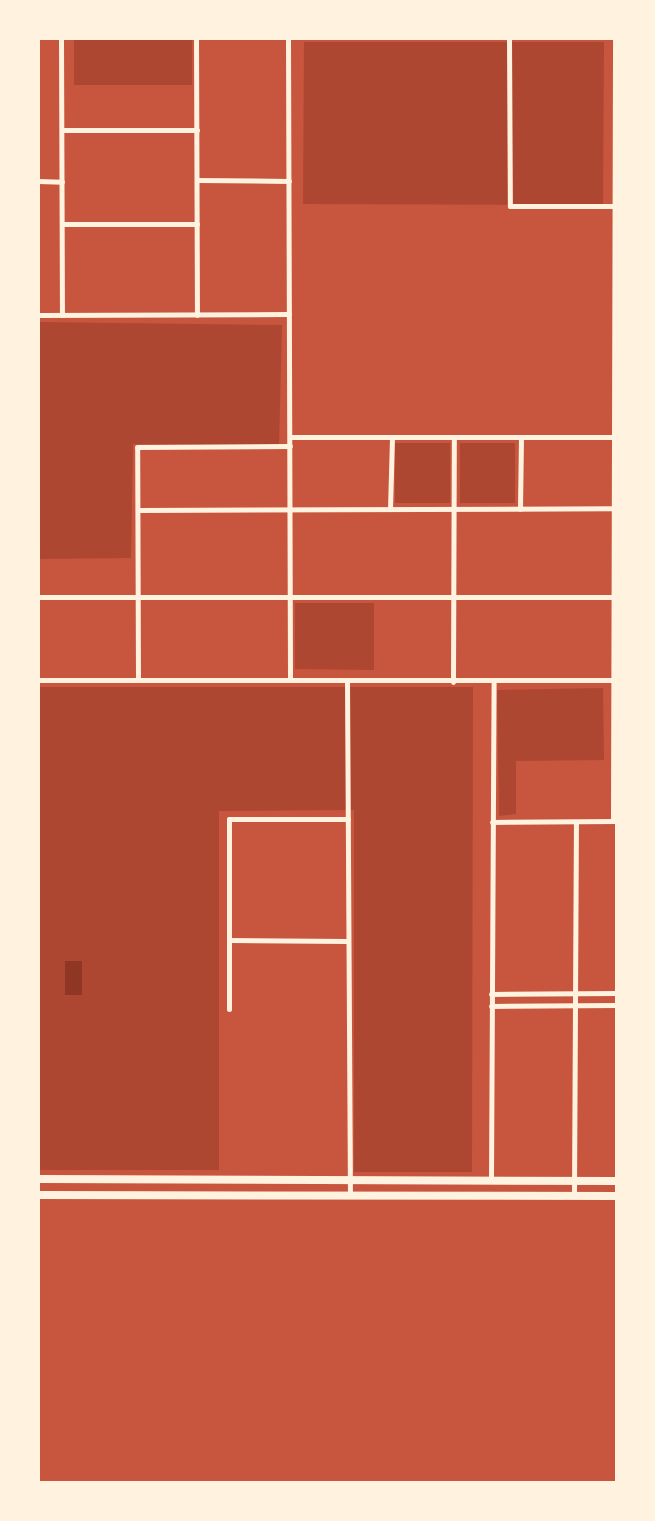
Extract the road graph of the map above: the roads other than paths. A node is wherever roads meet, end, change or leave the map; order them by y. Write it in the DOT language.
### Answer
graph roads {
  1 [pos="61,38"];
  2 [pos="196,38"];
  3 [pos="288,38"];
  4 [pos="509,38"];
  5 [pos="615,38"];
  6 [pos="61,130"];
  7 [pos="197,130"];
  8 [pos="197,180"];
  9 [pos="38,181"];
  10 [pos="289,181"];
  11 [pos="62,182"];
  12 [pos="615,206"];
  13 [pos="62,224"];
  14 [pos="197,224"];
  15 [pos="289,314"];
  16 [pos="38,315"];
  17 [pos="62,315"];
  18 [pos="197,315"];
  19 [pos="290,437"];
  20 [pos="392,437"];
  21 [pos="454,437"];
  22 [pos="521,437"];
  23 [pos="614,437"];
  24 [pos="290,446"];
  25 [pos="614,508"];
  26 [pos="390,509"];
  27 [pos="454,509"];
  28 [pos="520,509"];
  29 [pos="138,510"];
  30 [pos="290,510"];
  31 [pos="616,534"];
  32 [pos="38,597"];
  33 [pos="138,597"];
  34 [pos="290,597"];
  35 [pos="454,597"];
  36 [pos="614,597"];
  37 [pos="38,680"];
  38 [pos="138,680"];
  39 [pos="290,680"];
  40 [pos="347,680"];
  41 [pos="615,680"];
  42 [pos="453,682"];
  43 [pos="494,683"];
  44 [pos="348,819"];
  45 [pos="615,821"];
  46 [pos="492,822"];
  47 [pos="576,822"];
  48 [pos="229,940"];
  49 [pos="349,941"];
  50 [pos="576,993"];
  51 [pos="617,993"];
  52 [pos="491,994"];
  53 [pos="575,1004"];
  54 [pos="617,1005"];
  55 [pos="491,1006"];
  56 [pos="229,1009"];
  57 [pos="38,1179"];
  58 [pos="350,1180"];
  59 [pos="491,1180"];
  60 [pos="574,1181"];
  61 [pos="617,1181"];
  62 [pos="38,1195"];
  63 [pos="350,1195"];
  64 [pos="574,1196"];
  65 [pos="617,1196"];
  1 -- 6 [label="street"];
  2 -- 7 [label="street"];
  3 -- 10 [label="street"];
  4 -- 12 [label="street"];
  5 -- 12 [label="street"];
  6 -- 7 [label="street"];
  6 -- 11 [label="street"];
  7 -- 8 [label="street"];
  8 -- 10 [label="street"];
  8 -- 14 [label="street"];
  9 -- 11 [label="street"];
  10 -- 15 [label="street"];
  11 -- 13 [label="street"];
  12 -- 23 [label="street"];
  13 -- 14 [label="street"];
  13 -- 17 [label="street"];
  14 -- 18 [label="street"];
  15 -- 18 [label="street"];
  15 -- 19 [label="street"];
  16 -- 17 [label="street"];
  17 -- 18 [label="street"];
  19 -- 20 [label="street"];
  19 -- 24 [label="street"];
  20 -- 21 [label="street"];
  20 -- 26 [label="street"];
  21 -- 22 [label="street"];
  21 -- 27 [label="street"];
  22 -- 23 [label="street"];
  22 -- 28 [label="street"];
  23 -- 25 [label="street"];
  24 -- 29 [label="street"];
  24 -- 30 [label="street"];
  25 -- 28 [label="street"];
  25 -- 31 [label="street"];
  26 -- 27 [label="street"];
  26 -- 30 [label="street"];
  27 -- 28 [label="street"];
  27 -- 35 [label="street"];
  29 -- 30 [label="street"];
  29 -- 33 [label="street"];
  30 -- 34 [label="street"];
  31 -- 36 [label="street"];
  32 -- 33 [label="street"];
  33 -- 34 [label="street"];
  33 -- 38 [label="street"];
  34 -- 35 [label="street"];
  34 -- 39 [label="street"];
  35 -- 36 [label="street"];
  35 -- 42 [label="street"];
  36 -- 41 [label="street"];
  37 -- 38 [label="street"];
  38 -- 39 [label="street"];
  39 -- 40 [label="street"];
  40 -- 42 [label="street"];
  40 -- 44 [label="street"];
  41 -- 43 [label="street"];
  41 -- 45 [label="street"];
  42 -- 43 [label="street"];
  43 -- 46 [label="street"];
  44 -- 48 [label="street"];
  44 -- 49 [label="street"];
  45 -- 47 [label="street"];
  46 -- 47 [label="street"];
  46 -- 52 [label="street"];
  47 -- 50 [label="street"];
  48 -- 49 [label="street"];
  48 -- 56 [label="street"];
  49 -- 58 [label="street"];
  50 -- 51 [label="street"];
  50 -- 52 [label="street"];
  50 -- 53 [label="street"];
  52 -- 55 [label="street"];
  53 -- 54 [label="street"];
  53 -- 55 [label="street"];
  53 -- 60 [label="street"];
  55 -- 59 [label="street"];
  57 -- 58 [label="main road"];
  58 -- 59 [label="main road"];
  58 -- 63 [label="street"];
  59 -- 60 [label="main road"];
  60 -- 61 [label="main road"];
  60 -- 64 [label="street"];
  62 -- 63 [label="main road"];
  63 -- 64 [label="main road"];
  64 -- 65 [label="main road"];
}
